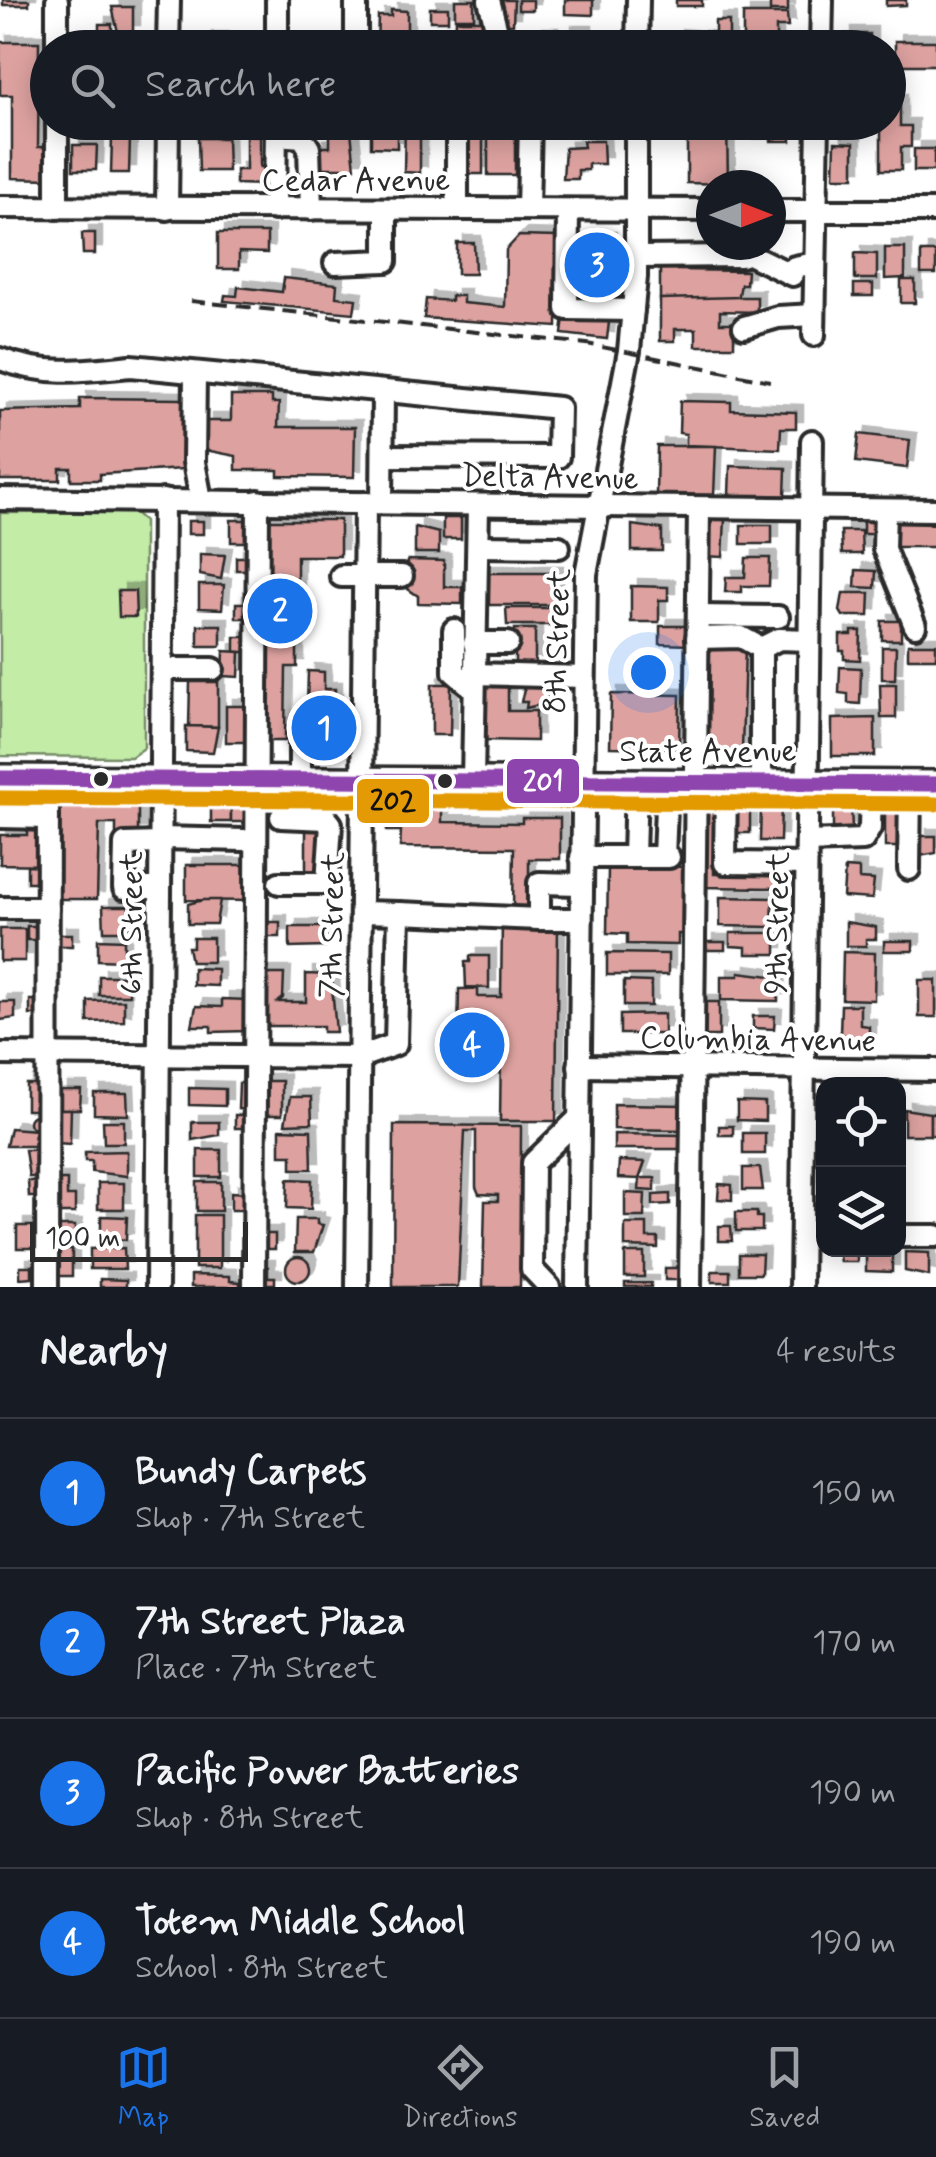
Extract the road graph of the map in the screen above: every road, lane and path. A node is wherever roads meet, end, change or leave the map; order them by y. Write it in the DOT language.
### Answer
graph roads {
  1 [pos="57,0"];
  2 [pos="168,0"];
  3 [pos="278,0"];
  4 [pos="356,0"];
  5 [pos="489,0"];
  6 [pos="638,0"];
  7 [pos="822,0"];
  8 [pos="57,30"];
  9 [pos="168,30"];
  10 [pos="277,30"];
  11 [pos="356,30"];
  12 [pos="497,30"];
  13 [pos="637,30"];
  14 [pos="821,30"];
  15 [pos="57,140"];
  16 [pos="168,140"];
  17 [pos="276,140"];
  18 [pos="304,140"];
  19 [pos="457,140"];
  20 [pos="530,140"];
  21 [pos="636,140"];
  22 [pos="818,140"];
  23 [pos="0,207"];
  24 [pos="56,208"];
  25 [pos="167,209"];
  26 [pos="275,209"];
  27 [pos="311,209"];
  28 [pos="386,209"];
  29 [pos="456,209"];
  30 [pos="528,209"];
  31 [pos="568,210"];
  32 [pos="636,210"];
  33 [pos="696,210"];
  34 [pos="786,211"];
  35 [pos="816,211"];
  36 [pos="936,211"];
  37 [pos="696,257"];
  38 [pos="636,258"];
  39 [pos="765,260"];
  40 [pos="335,262"];
  41 [pos="815,263"];
  42 [pos="792,275"];
  43 [pos="815,288"];
  44 [pos="633,310"];
  45 [pos="744,328"];
  46 [pos="0,359"];
  47 [pos="195,373"];
  48 [pos="383,392"];
  49 [pos="812,441"];
  50 [pos="382,456"];
  51 [pos="0,500"];
  52 [pos="163,500"];
  53 [pos="201,500"];
  54 [pos="258,501"];
  55 [pos="374,503"];
  56 [pos="478,505"];
  57 [pos="599,507"];
  58 [pos="698,508"];
  59 [pos="811,509"];
  60 [pos="885,510"];
  61 [pos="936,510"];
  62 [pos="478,546"];
  63 [pos="558,547"];
  64 [pos="342,576"];
  65 [pos="364,576"];
  66 [pos="402,576"];
  67 [pos="698,616"];
  68 [pos="778,617"];
  69 [pos="915,626"];
  70 [pos="454,630"];
  71 [pos="697,638"];
  72 [pos="809,640"];
  73 [pos="474,643"];
  74 [pos="508,643"];
  75 [pos="761,648"];
  76 [pos="341,664"];
  77 [pos="364,664"];
  78 [pos="162,669"];
  79 [pos="213,669"];
  80 [pos="584,677"];
  81 [pos="474,681"];
  82 [pos="300,746"];
  83 [pos="0,778"];
  84 [pos="48,779"];
  85 [pos="161,780"];
  86 [pos="258,780"];
  87 [pos="300,780"];
  88 [pos="362,780"];
  89 [pos="473,781"];
  90 [pos="582,782"];
  91 [pos="636,782"];
  92 [pos="667,782"];
  93 [pos="696,783"];
  94 [pos="726,783"];
  95 [pos="761,783"];
  96 [pos="807,784"];
  97 [pos="871,784"];
  98 [pos="910,784"];
  99 [pos="936,784"];
  100 [pos="281,817"];
  101 [pos="0,818"];
  102 [pos="48,818"];
  103 [pos="244,840"];
  104 [pos="160,841"];
  105 [pos="806,842"];
  106 [pos="581,857"];
  107 [pos="634,857"];
  108 [pos="806,864"];
  109 [pos="909,868"];
  110 [pos="280,883"];
  111 [pos="581,884"];
  112 [pos="160,888"];
  113 [pos="0,908"];
  114 [pos="48,908"];
  115 [pos="361,912"];
  116 [pos="398,913"];
  117 [pos="539,919"];
  118 [pos="581,920"];
  119 [pos="0,1054"];
  120 [pos="48,1054"];
  121 [pos="159,1056"];
  122 [pos="254,1056"];
  123 [pos="360,1057"];
  124 [pos="579,1066"];
  125 [pos="692,1067"];
  126 [pos="804,1069"];
  127 [pos="936,1070"];
  128 [pos="578,1118"];
  129 [pos="816,1236"];
  130 [pos="906,1236"];
  131 [pos="936,1236"];
  132 [pos="802,1237"];
  133 [pos="46,1287"];
  134 [pos="157,1287"];
  135 [pos="254,1287"];
  136 [pos="358,1287"];
  137 [pos="549,1287"];
  138 [pos="577,1287"];
  139 [pos="690,1287"];
  140 [pos="801,1287"];
  1 -- 8 [label="street"];
  2 -- 9 [label="street"];
  3 -- 10 [label="street"];
  4 -- 11 [label="street"];
  5 -- 12 [label="street"];
  6 -- 13 [label="street"];
  7 -- 14 [label="street"];
  15 -- 24 [label="street"];
  16 -- 25 [label="street"];
  17 -- 26 [label="street"];
  18 -- 27 [label="street"];
  19 -- 29 [label="street"];
  20 -- 30 [label="street"];
  21 -- 32 [label="street, 8th Street"];
  22 -- 35 [label="street"];
  23 -- 24 [label="street, Cedar Avenue"];
  24 -- 25 [label="street, Cedar Avenue"];
  25 -- 26 [label="street, Cedar Avenue"];
  26 -- 27 [label="street, Cedar Avenue"];
  27 -- 28 [label="street, Cedar Avenue"];
  28 -- 29 [label="street, Cedar Avenue"];
  28 -- 40 [label="street"];
  29 -- 30 [label="street, Cedar Avenue"];
  30 -- 31 [label="street, Cedar Avenue"];
  31 -- 32 [label="street, Cedar Avenue"];
  31 -- 44 [label="street"];
  32 -- 33 [label="street, Cedar Avenue"];
  32 -- 38 [label="street, 8th Street"];
  34 -- 35 [label="street"];
  35 -- 36 [label="street"];
  35 -- 41 [label="street"];
  37 -- 38 [label="street"];
  38 -- 44 [label="street, 8th Street"];
  39 -- 42 [label="street"];
  41 -- 42 [label="street"];
  41 -- 43 [label="street"];
  42 -- 43 [label="street"];
  43 -- 45 [label="street"];
  44 -- 57 [label="street, 8th Street"];
  46 -- 47 [label="street"];
  47 -- 48 [label="street"];
  47 -- 53 [label="street"];
  48 -- 50 [label="street, 7th Street"];
  48 -- 50 [label="street"];
  49 -- 59 [label="street, 9th Street"];
  50 -- 55 [label="street, 7th Street"];
  51 -- 52 [label="street, Delta Avenue"];
  52 -- 53 [label="street, Delta Avenue"];
  52 -- 78 [label="street, 6th Street"];
  53 -- 54 [label="street, Delta Avenue"];
  54 -- 55 [label="street, Delta Avenue"];
  54 -- 86 [label="street"];
  55 -- 56 [label="street, Delta Avenue"];
  55 -- 65 [label="street, 7th Street"];
  56 -- 57 [label="street, Delta Avenue"];
  56 -- 62 [label="street"];
  57 -- 58 [label="street, Delta Avenue"];
  57 -- 80 [label="street, 8th Street"];
  58 -- 59 [label="street, Delta Avenue"];
  58 -- 67 [label="street"];
  59 -- 60 [label="street, Delta Avenue"];
  59 -- 72 [label="street, 9th Street"];
  60 -- 61 [label="street, Delta Avenue"];
  60 -- 69 [label="street"];
  62 -- 63 [label="street"];
  62 -- 73 [label="street"];
  64 -- 65 [label="street"];
  65 -- 66 [label="street"];
  65 -- 77 [label="street, 7th Street"];
  67 -- 68 [label="street"];
  67 -- 71 [label="street"];
  70 -- 81 [label="street"];
  71 -- 75 [label="street"];
  71 -- 93 [label="street"];
  72 -- 75 [label="street"];
  72 -- 96 [label="street, 9th Street"];
  73 -- 74 [label="street"];
  73 -- 81 [label="street"];
  75 -- 95 [label="street"];
  76 -- 77 [label="street"];
  77 -- 88 [label="street, 7th Street"];
  78 -- 79 [label="street"];
  78 -- 85 [label="street, 6th Street"];
  80 -- 81 [label="street"];
  80 -- 90 [label="street, 8th Street"];
  81 -- 89 [label="street"];
  82 -- 87 [label="street"];
  83 -- 84 [label="main road, State Avenue"];
  84 -- 85 [label="main road, State Avenue"];
  84 -- 102 [label="street"];
  85 -- 86 [label="main road, State Avenue"];
  85 -- 104 [label="street, 6th Street"];
  86 -- 87 [label="main road, State Avenue"];
  86 -- 122 [label="street"];
  87 -- 88 [label="main road, State Avenue"];
  88 -- 89 [label="main road, State Avenue"];
  88 -- 115 [label="street, 7th Street"];
  89 -- 90 [label="main road, State Avenue"];
  90 -- 91 [label="main road, State Avenue"];
  90 -- 106 [label="street, 8th Street"];
  91 -- 92 [label="main road, State Avenue"];
  91 -- 107 [label="street"];
  92 -- 93 [label="main road, State Avenue"];
  92 -- 107 [label="street"];
  93 -- 94 [label="main road, State Avenue"];
  93 -- 125 [label="street"];
  94 -- 95 [label="main road, State Avenue"];
  94 -- 108 [label="street"];
  95 -- 96 [label="main road, State Avenue"];
  96 -- 97 [label="main road, State Avenue"];
  96 -- 105 [label="street, 9th Street"];
  97 -- 98 [label="main road, State Avenue"];
  97 -- 105 [label="street"];
  98 -- 99 [label="main road, State Avenue"];
  98 -- 109 [label="street"];
  100 -- 110 [label="street"];
  101 -- 102 [label="street"];
  102 -- 114 [label="street"];
  103 -- 104 [label="street"];
  104 -- 112 [label="street, 6th Street"];
  104 -- 112 [label="street"];
  105 -- 108 [label="street, 9th Street"];
  106 -- 107 [label="street"];
  106 -- 111 [label="street, 8th Street"];
  108 -- 126 [label="street, 9th Street"];
  111 -- 117 [label="street"];
  111 -- 118 [label="street, 8th Street"];
  112 -- 121 [label="street, 6th Street"];
  113 -- 114 [label="street"];
  114 -- 120 [label="street"];
  115 -- 116 [label="street"];
  115 -- 123 [label="street, 7th Street"];
  116 -- 117 [label="street"];
  116 -- 123 [label="street"];
  117 -- 118 [label="street"];
  118 -- 124 [label="street, 8th Street"];
  119 -- 120 [label="street"];
  120 -- 121 [label="street"];
  120 -- 133 [label="street"];
  121 -- 122 [label="street"];
  121 -- 134 [label="street, 6th Street"];
  122 -- 123 [label="street"];
  122 -- 135 [label="street"];
  123 -- 136 [label="street, 7th Street"];
  124 -- 125 [label="street, Columbia Avenue"];
  124 -- 128 [label="street, 8th Street"];
  125 -- 126 [label="street, Columbia Avenue"];
  125 -- 139 [label="street"];
  126 -- 127 [label="street, Columbia Avenue"];
  126 -- 132 [label="street, 9th Street"];
  128 -- 137 [label="street"];
  128 -- 138 [label="street, 8th Street"];
  129 -- 132 [label="street"];
  130 -- 131 [label="street"];
  132 -- 140 [label="street, 9th Street"];
}
